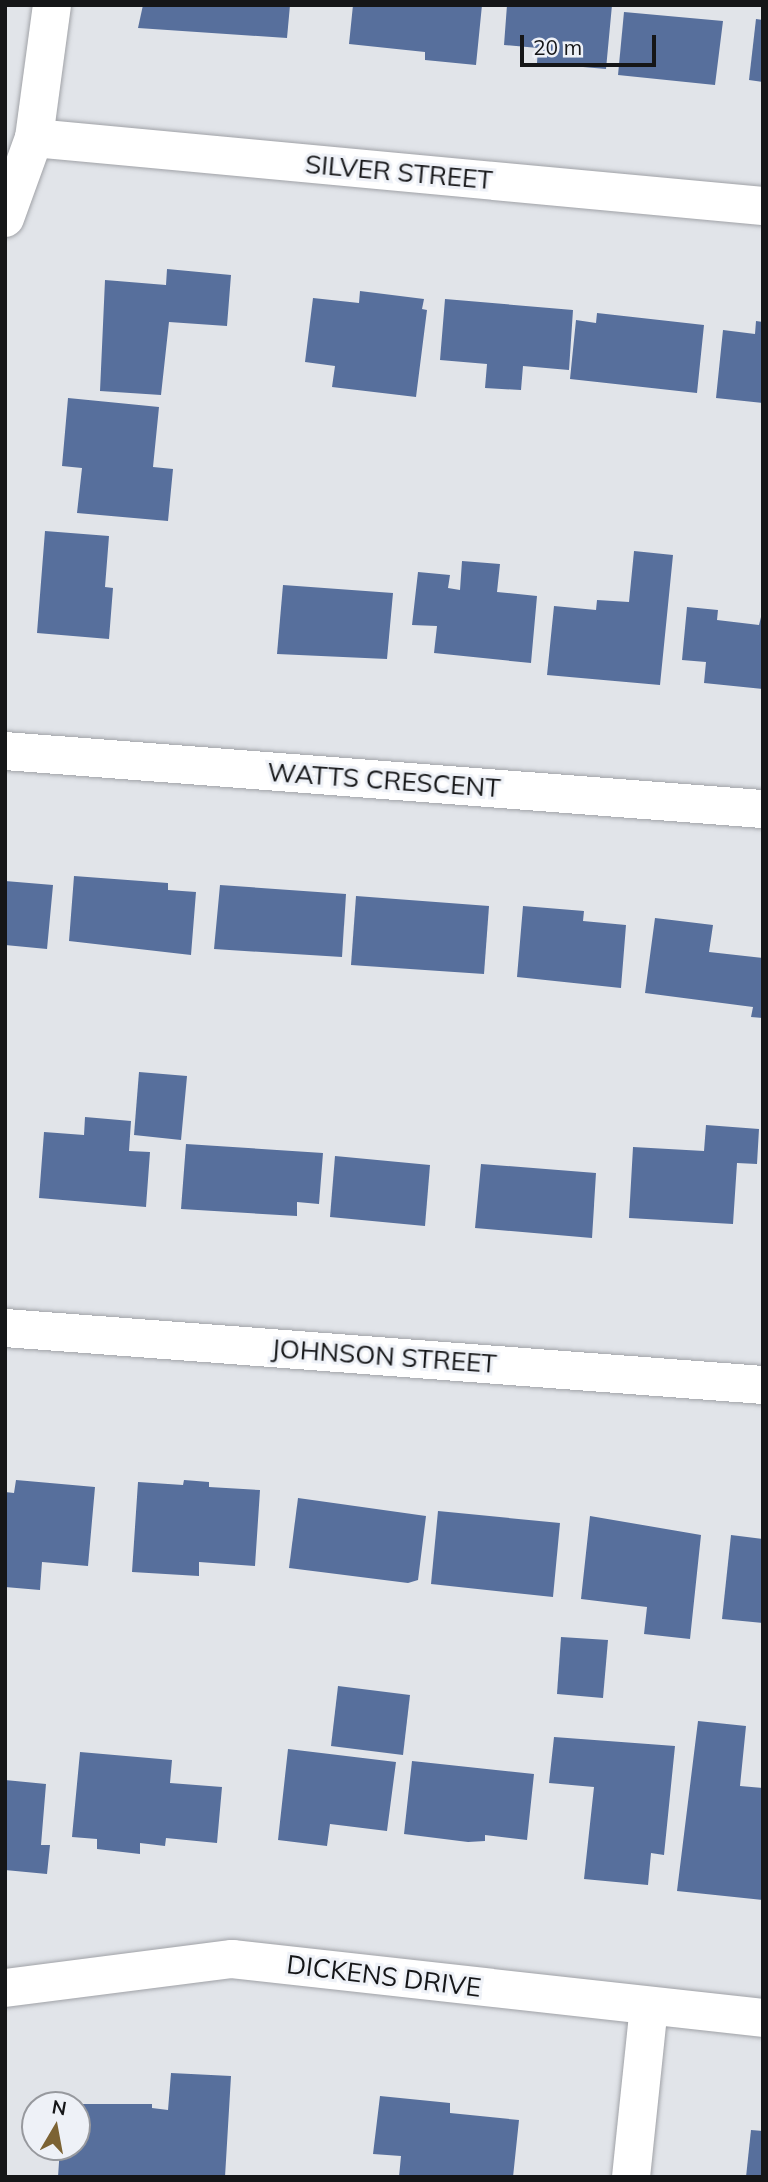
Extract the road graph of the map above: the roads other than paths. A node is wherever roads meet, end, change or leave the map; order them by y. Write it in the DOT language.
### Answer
graph roads {
  1 [pos="52,5"];
  2 [pos="34,138"];
  3 [pos="763,206"];
  4 [pos="5,218"];
  5 [pos="5,751"];
  6 [pos="763,809"];
  7 [pos="5,1328"];
  8 [pos="763,1385"];
  9 [pos="5,1987"];
  10 [pos="649,2007"];
  11 [pos="763,2018"];
  12 [pos="631,2177"];
  1 -- 2 [label="street"];
  2 -- 3 [label="street, SILVER STREET"];
  2 -- 4 [label="street"];
  5 -- 6 [label="street, WATTS CRESCENT"];
  7 -- 8 [label="street, JOHNSON STREET"];
  9 -- 10 [label="street, DICKENS DRIVE"];
  10 -- 11 [label="street, DICKENS DRIVE"];
  10 -- 12 [label="street"];
}
